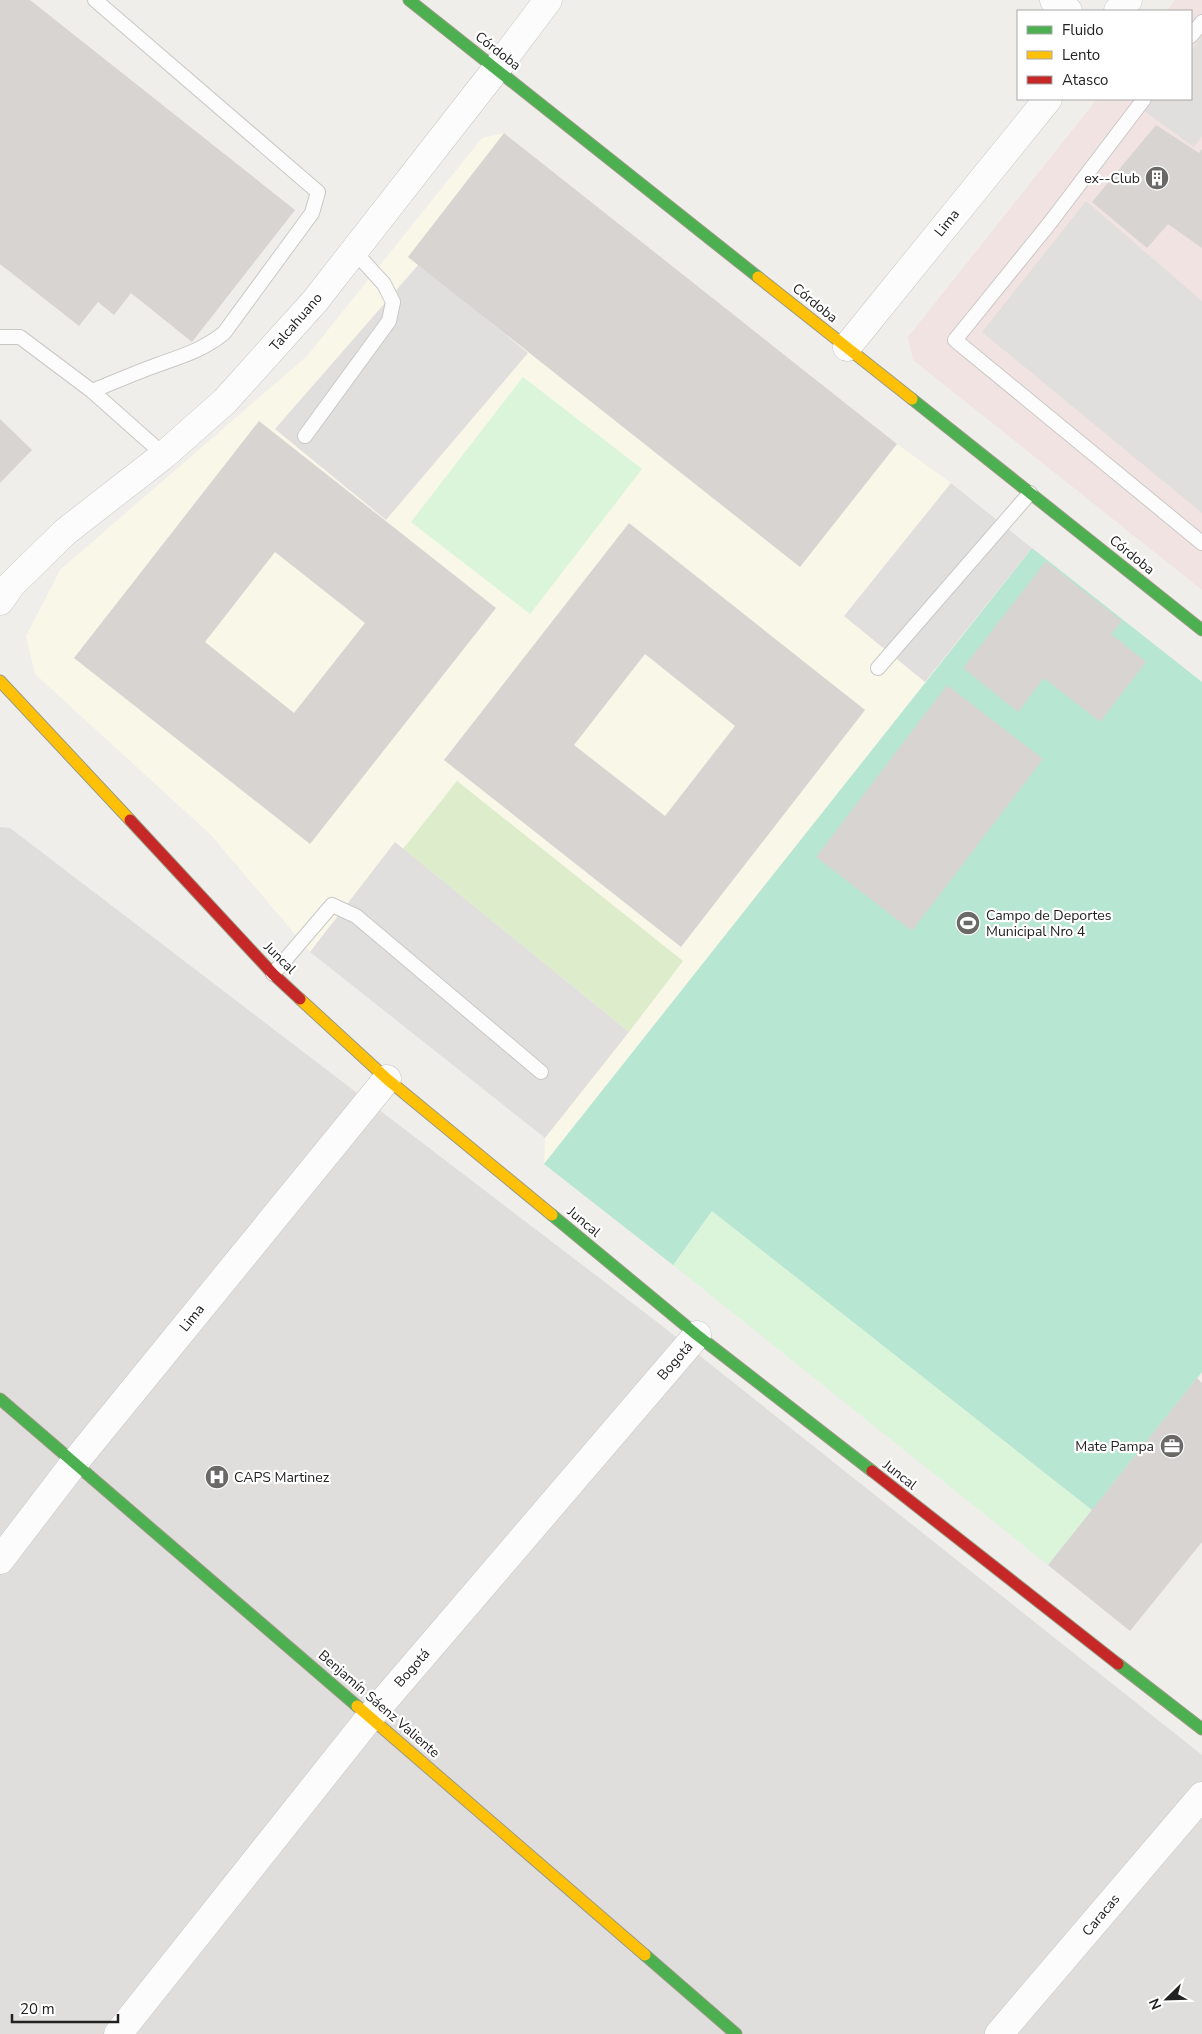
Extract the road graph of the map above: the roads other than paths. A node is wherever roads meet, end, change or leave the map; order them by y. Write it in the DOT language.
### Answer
graph roads {
  1 [pos="95,0"];
  2 [pos="409,0"];
  3 [pos="548,0"];
  4 [pos="1054,0"];
  5 [pos="1128,0"];
  6 [pos="1067,10"];
  7 [pos="1119,10"];
  8 [pos="1202,22"];
  9 [pos="1192,35"];
  10 [pos="497,68"];
  11 [pos="1047,100"];
  12 [pos="1143,100"];
  13 [pos="354,251"];
  14 [pos="0,337"];
  15 [pos="847,347"];
  16 [pos="92,391"];
  17 [pos="305,436"];
  18 [pos="164,455"];
  19 [pos="1030,493"];
  20 [pos="1202,543"];
  21 [pos="0,602"];
  22 [pos="1202,630"];
  23 [pos="878,668"];
  24 [pos="0,681"];
  25 [pos="273,974"];
  26 [pos="541,1072"];
  27 [pos="387,1079"];
  28 [pos="697,1335"];
  29 [pos="0,1399"];
  30 [pos="75,1462"];
  31 [pos="0,1560"];
  32 [pos="370,1716"];
  33 [pos="1202,1729"];
  34 [pos="1202,1796"];
  35 [pos="118,2034"];
  36 [pos="736,2034"];
  37 [pos="999,2034"];
  1 -- 16 [label="lane"];
  2 -- 10 [label="street, Córdoba"];
  3 -- 10 [label="street, Talcahuano"];
  4 -- 6 [label="street"];
  5 -- 7 [label="street"];
  8 -- 9 [label="lane"];
  10 -- 13 [label="street, Talcahuano"];
  10 -- 15 [label="street, Córdoba"];
  11 -- 15 [label="street, Lima"];
  12 -- 20 [label="lane"];
  13 -- 17 [label="lane"];
  13 -- 18 [label="street, Talcahuano"];
  14 -- 16 [label="lane"];
  15 -- 19 [label="street, Córdoba"];
  16 -- 18 [label="lane"];
  18 -- 21 [label="street, Talcahuano"];
  19 -- 22 [label="street, Córdoba"];
  19 -- 23 [label="lane"];
  24 -- 25 [label="street, Juncal"];
  25 -- 26 [label="lane"];
  25 -- 27 [label="street, Juncal"];
  27 -- 28 [label="street, Juncal"];
  27 -- 30 [label="street, Lima"];
  28 -- 32 [label="street, Bogotá"];
  28 -- 33 [label="street, Juncal"];
  29 -- 30 [label="street, Benjamín Sáenz Valiente"];
  30 -- 31 [label="street, Lima"];
  30 -- 32 [label="street, Benjamín Sáenz Valiente"];
  32 -- 35 [label="street, Bogotá"];
  32 -- 36 [label="street, Benjamín Sáenz Valiente"];
  34 -- 37 [label="street, Caracas"];
}
